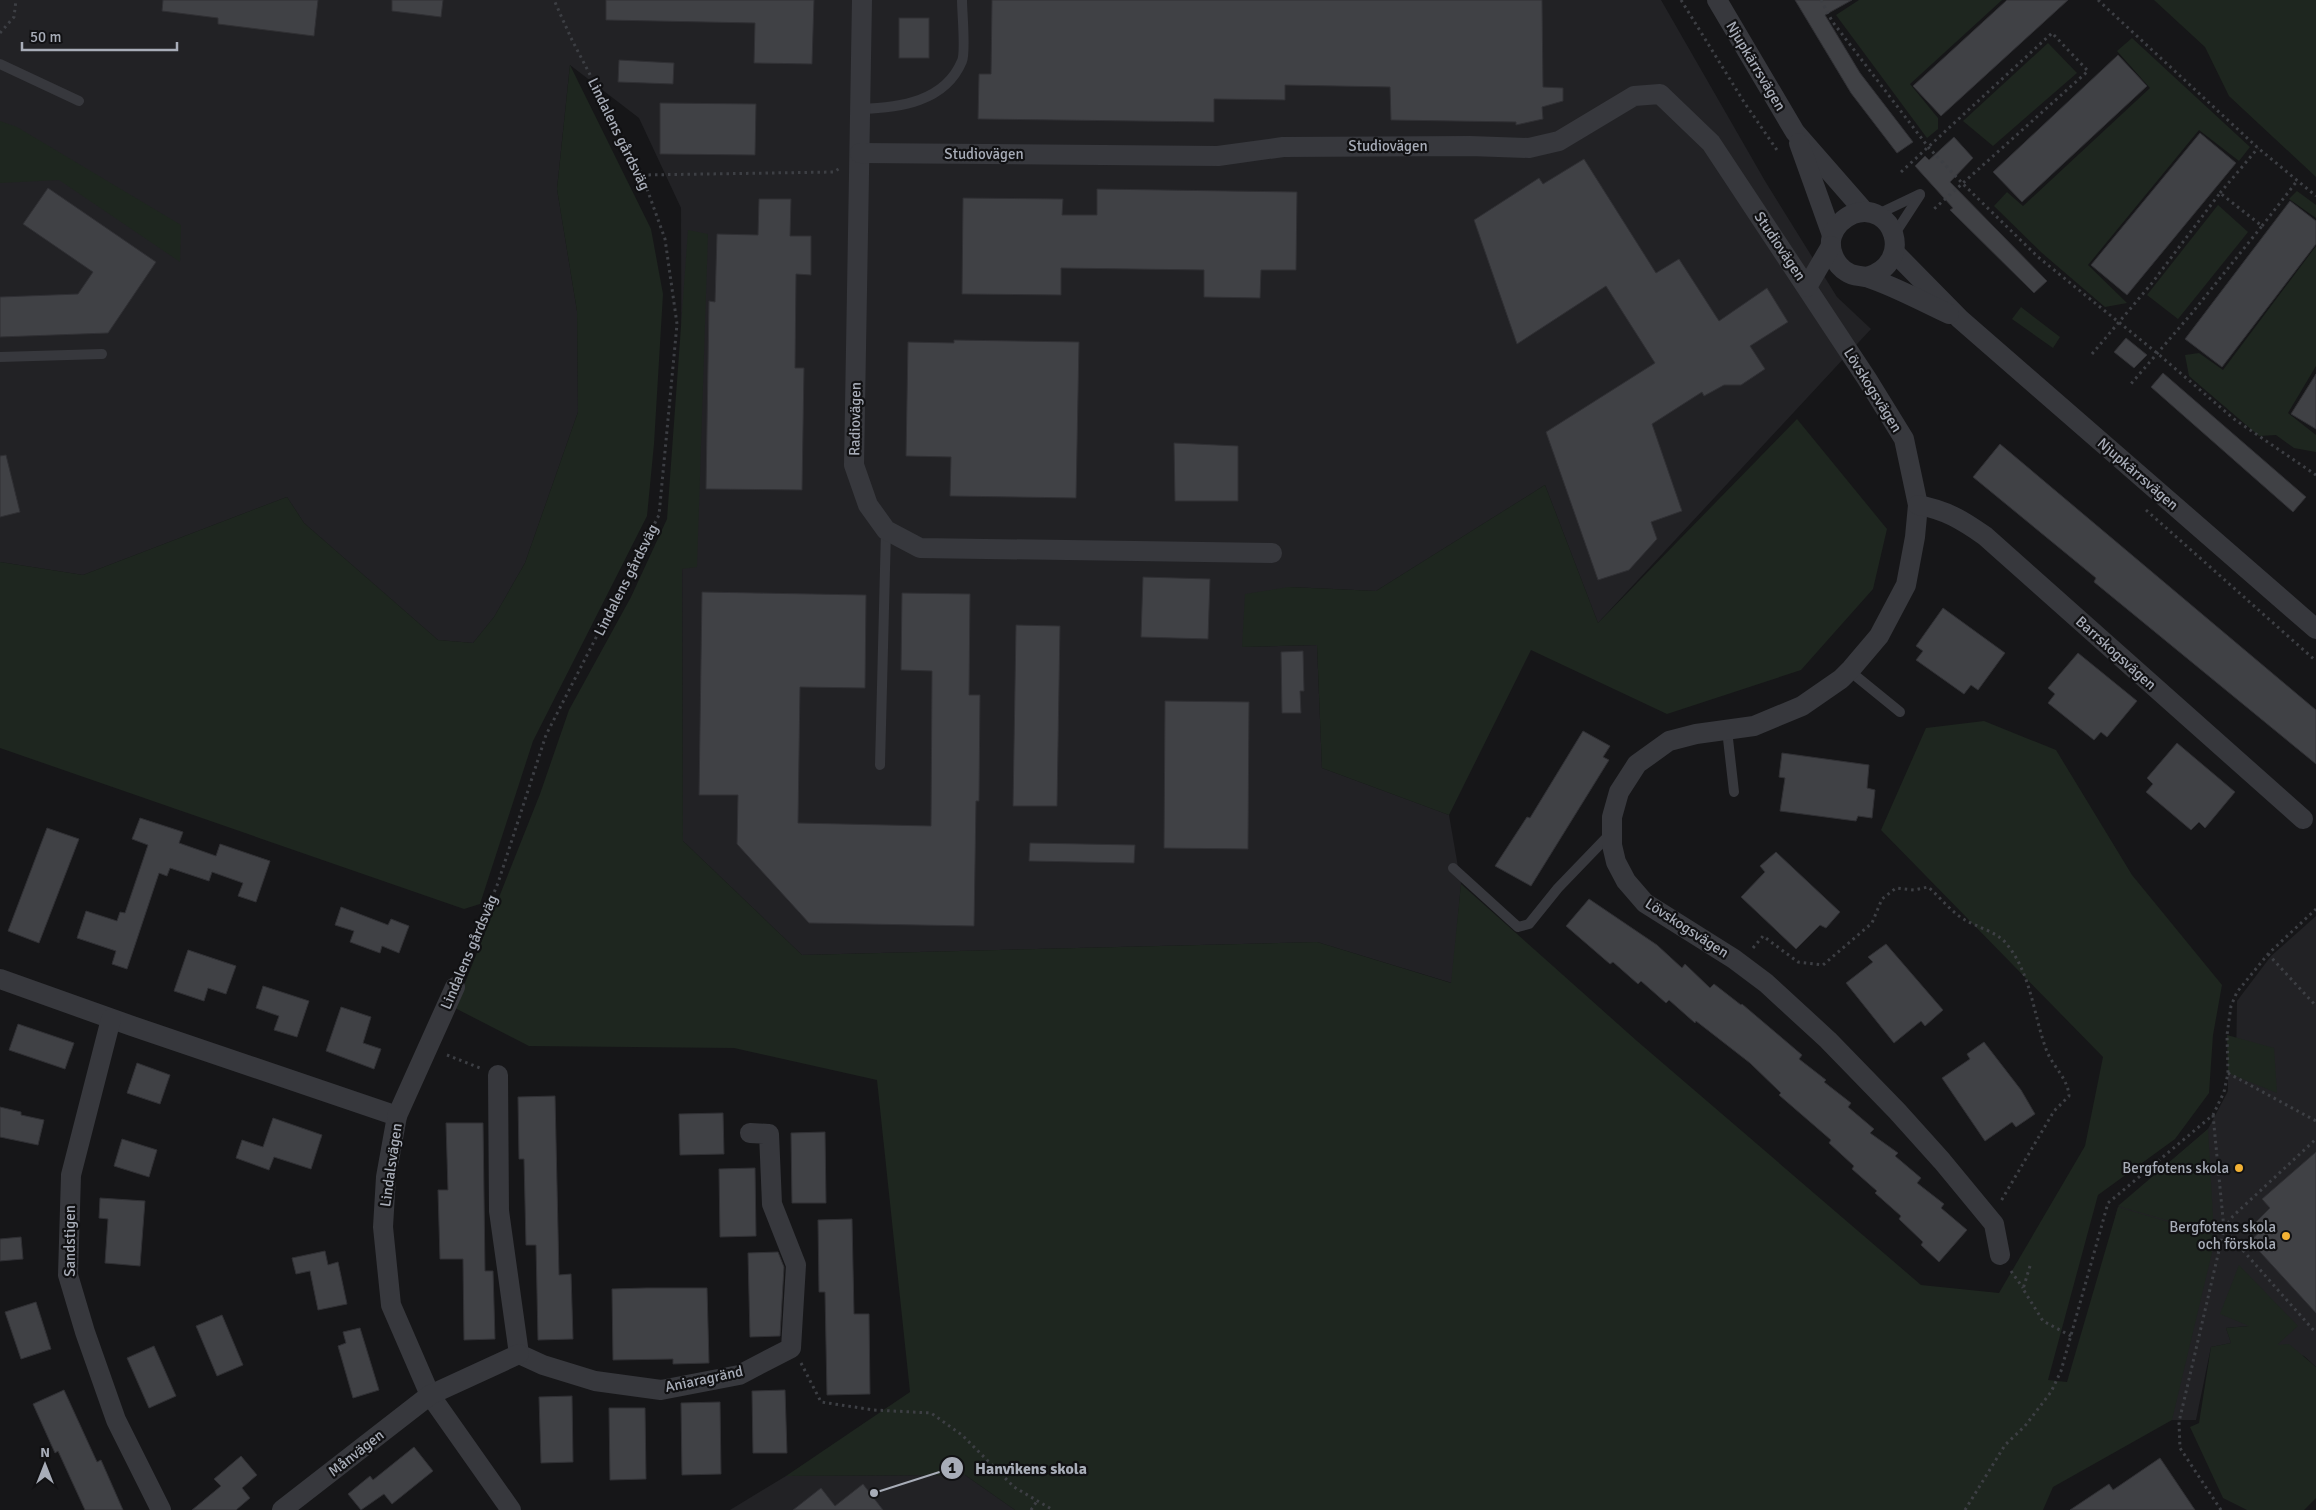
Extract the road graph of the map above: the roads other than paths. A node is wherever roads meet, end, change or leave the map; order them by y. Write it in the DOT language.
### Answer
graph roads {
  1 [pos="862,0"];
  2 [pos="962,0"];
  3 [pos="1717,0"];
  4 [pos="0,64"];
  5 [pos="79,101"];
  6 [pos="860,109"];
  7 [pos="1795,132"];
  8 [pos="860,153"];
  9 [pos="1870,214"];
  10 [pos="1832,241"];
  11 [pos="1894,244"];
  12 [pos="1846,272"];
  13 [pos="1867,277"];
  14 [pos="1807,286"];
  15 [pos="1960,319"];
  16 [pos="1836,331"];
  17 [pos="102,354"];
  18 [pos="0,356"];
  19 [pos="1918,505"];
  20 [pos="886,530"];
  21 [pos="1272,554"];
  22 [pos="2316,629"];
  23 [pos="1851,669"];
  24 [pos="1900,712"];
  25 [pos="1727,730"];
  26 [pos="880,765"];
  27 [pos="1734,792"];
  28 [pos="2303,819"];
  29 [pos="1612,832"];
  30 [pos="1453,868"];
  31 [pos="0,979"];
  32 [pos="455,987"];
  33 [pos="111,1019"];
  34 [pos="498,1074"];
  35 [pos="397,1116"];
  36 [pos="760,1134"];
  37 [pos="2000,1254"];
  38 [pos="519,1354"];
  39 [pos="430,1396"];
  40 [pos="161,1510"];
  41 [pos="282,1510"];
  42 [pos="511,1510"];
  1 -- 6 [label="street, Radiovägen"];
  2 -- 6 [label="lane"];
  3 -- 7 [label="street, Njupkärrsvägen"];
  4 -- 5 [label="lane"];
  6 -- 8 [label="street, Radiovägen"];
  7 -- 9 [label="street, Njupkärrsvägen"];
  7 -- 10 [label="street, Njupkärrsvägen"];
  8 -- 14 [label="street, Studiovägen"];
  8 -- 20 [label="street, Radiovägen"];
  9 -- 10 [label="street"];
  9 -- 11 [label="street, Njupkärrsvägen"];
  9 -- 11 [label="lane"];
  10 -- 12 [label="street, Njupkärrsvägen"];
  10 -- 14 [label="street, Studiovägen"];
  11 -- 13 [label="street"];
  11 -- 15 [label="street, Njupkärrsvägen"];
  12 -- 13 [label="street, Njupkärrsvägen"];
  12 -- 14 [label="street, Studiovägen"];
  13 -- 15 [label="street, Njupkärrsvägen"];
  14 -- 16 [label="street, Studiovägen"];
  15 -- 22 [label="street, Njupkärrsvägen"];
  16 -- 19 [label="street, Lövskogsvägen"];
  17 -- 18 [label="lane"];
  19 -- 23 [label="street, Lövskogsvägen"];
  19 -- 28 [label="street, Barrskogsvägen"];
  20 -- 21 [label="street, Radiovägen"];
  20 -- 26 [label="lane"];
  23 -- 24 [label="lane"];
  23 -- 25 [label="street, Lövskogsvägen"];
  25 -- 27 [label="lane"];
  25 -- 29 [label="street, Lövskogsvägen"];
  29 -- 30 [label="lane"];
  29 -- 37 [label="street, Lövskogsvägen"];
  31 -- 33 [label="street, Lindalsvägen"];
  32 -- 35 [label="street, Lindalens gårdsväg"];
  33 -- 35 [label="street, Lindalsvägen"];
  33 -- 40 [label="street, Sandstigen"];
  34 -- 38 [label="street"];
  35 -- 39 [label="street, Lindalsvägen"];
  36 -- 38 [label="street, Aniaragränd"];
  38 -- 39 [label="street"];
  39 -- 41 [label="street, Månvägen"];
  39 -- 42 [label="street, Lindalsvägen"];
}
